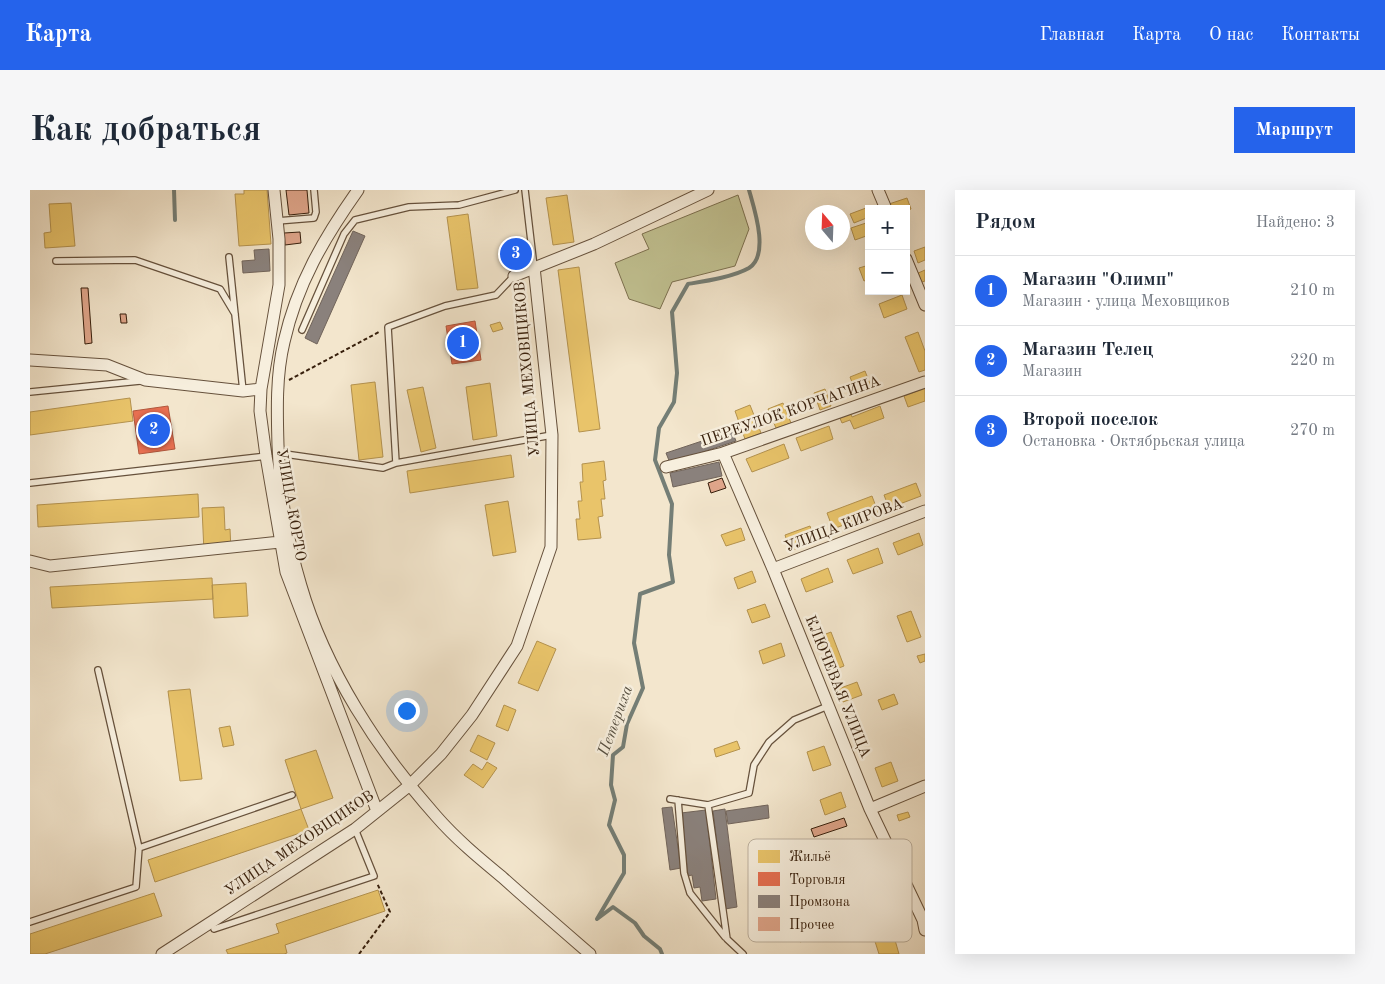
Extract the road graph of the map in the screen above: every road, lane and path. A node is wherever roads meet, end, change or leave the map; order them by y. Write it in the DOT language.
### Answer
graph roads {
  1 [pos="274,190"];
  2 [pos="314,190"];
  3 [pos="358,190"];
  4 [pos="515,190"];
  5 [pos="525,190"];
  6 [pos="708,190"];
  7 [pos="878,190"];
  8 [pos="884,205"];
  9 [pos="277,221"];
  10 [pos="229,257"];
  11 [pos="56,261"];
  12 [pos="534,267"];
  13 [pos="910,269"];
  14 [pos="514,276"];
  15 [pos="925,305"];
  16 [pos="235,314"];
  17 [pos="388,328"];
  18 [pos="302,330"];
  19 [pos="30,360"];
  20 [pos="145,380"];
  21 [pos="925,382"];
  22 [pos="278,386"];
  23 [pos="261,389"];
  24 [pos="242,391"];
  25 [pos="30,392"];
  26 [pos="552,435"];
  27 [pos="278,453"];
  28 [pos="723,453"];
  29 [pos="266,456"];
  30 [pos="396,463"];
  31 [pos="666,467"];
  32 [pos="30,483"];
  33 [pos="925,511"];
  34 [pos="280,542"];
  35 [pos="30,561"];
  36 [pos="773,569"];
  37 [pos="98,670"];
  38 [pos="828,706"];
  39 [pos="410,784"];
  40 [pos="925,786"];
  41 [pos="292,795"];
  42 [pos="670,799"];
  43 [pos="678,800"];
  44 [pos="708,805"];
  45 [pos="870,809"];
  46 [pos="377,811"];
  47 [pos="355,828"];
  48 [pos="884,839"];
  49 [pos="139,848"];
  50 [pos="374,876"];
  51 [pos="912,897"];
  52 [pos="30,922"];
  53 [pos="214,929"];
  54 [pos="925,930"];
  55 [pos="727,939"];
  56 [pos="162,954"];
  57 [pos="359,954"];
  58 [pos="590,954"];
  59 [pos="743,954"];
  1 -- 9 [label="street, УЛИЦА КОРТО"];
  2 -- 9 [label="lane"];
  3 -- 22 [label="street"];
  4 -- 18 [label="lane"];
  5 -- 12 [label="lane"];
  6 -- 12 [label="street"];
  7 -- 8 [label="street"];
  9 -- 23 [label="street, УЛИЦА КОРТО"];
  10 -- 16 [label="lane"];
  11 -- 16 [label="lane"];
  12 -- 14 [label="street"];
  12 -- 26 [label="street, УЛИЦА МЕХОВЩИКОВ"];
  13 -- 15 [label="street"];
  14 -- 17 [label="lane"];
  16 -- 24 [label="lane"];
  17 -- 22 [label="path"];
  17 -- 30 [label="lane"];
  19 -- 20 [label="street"];
  20 -- 24 [label="street"];
  20 -- 25 [label="lane"];
  21 -- 28 [label="street, ПЕРЕУЛОК КОРЧАГИНА"];
  22 -- 27 [label="street"];
  23 -- 24 [label="street"];
  23 -- 29 [label="street, УЛИЦА КОРТО"];
  26 -- 30 [label="lane"];
  26 -- 39 [label="street, УЛИЦА МЕХОВЩИКОВ"];
  27 -- 29 [label="lane"];
  27 -- 30 [label="lane"];
  27 -- 39 [label="street"];
  28 -- 31 [label="street, ПЕРЕУЛОК КОРЧАГИНА"];
  28 -- 36 [label="street, КЛЮЧЕВАЯ УЛИЦА"];
  29 -- 32 [label="lane"];
  29 -- 34 [label="street, УЛИЦА КОРТО"];
  33 -- 36 [label="street, УЛИЦА КИРОВА"];
  34 -- 35 [label="street"];
  34 -- 46 [label="street, УЛИЦА КОРТО"];
  36 -- 38 [label="street, КЛЮЧЕВАЯ УЛИЦА"];
  37 -- 49 [label="lane"];
  38 -- 44 [label="lane"];
  38 -- 45 [label="street, КЛЮЧЕВАЯ УЛИЦА"];
  39 -- 46 [label="street, УЛИЦА МЕХОВЩИКОВ"];
  39 -- 58 [label="street"];
  40 -- 45 [label="street"];
  41 -- 49 [label="lane"];
  42 -- 43 [label="lane"];
  43 -- 44 [label="lane"];
  43 -- 55 [label="lane"];
  44 -- 55 [label="lane"];
  45 -- 48 [label="street, КЛЮЧЕВАЯ УЛИЦА"];
  46 -- 47 [label="street, УЛИЦА МЕХОВЩИКОВ"];
  47 -- 50 [label="lane"];
  47 -- 56 [label="street, УЛИЦА МЕХОВЩИКОВ"];
  49 -- 52 [label="lane"];
  50 -- 53 [label="lane"];
  50 -- 57 [label="path"];
  51 -- 54 [label="street, КЛЮЧЕВАЯ УЛИЦА"];
  55 -- 59 [label="lane"];
}
